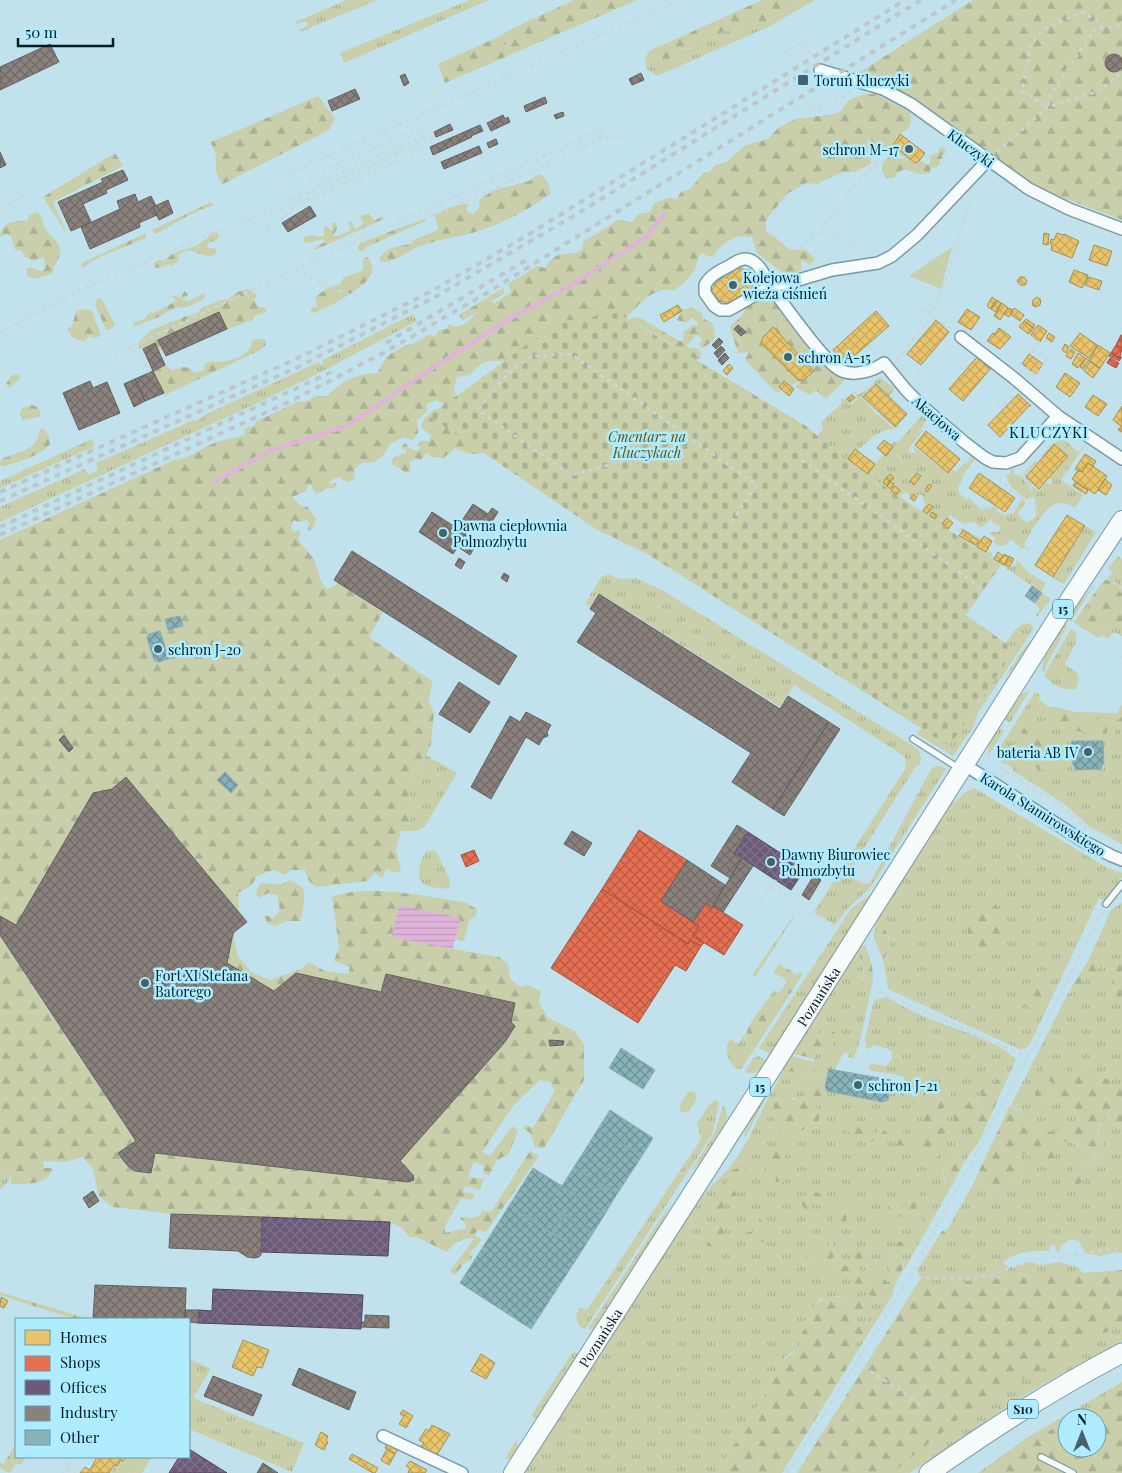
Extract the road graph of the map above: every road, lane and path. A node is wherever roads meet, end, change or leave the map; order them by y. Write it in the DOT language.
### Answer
graph roads {
  1 [pos="678,0"];
  2 [pos="1122,23"];
  3 [pos="1103,28"];
  4 [pos="820,44"];
  5 [pos="784,53"];
  6 [pos="820,70"];
  7 [pos="1122,72"];
  8 [pos="863,83"];
  9 [pos="1048,107"];
  10 [pos="795,108"];
  11 [pos="430,124"];
  12 [pos="431,133"];
  13 [pos="433,137"];
  14 [pos="606,137"];
  15 [pos="626,137"];
  16 [pos="867,138"];
  17 [pos="426,149"];
  18 [pos="535,160"];
  19 [pos="988,160"];
  20 [pos="548,164"];
  21 [pos="345,171"];
  22 [pos="978,171"];
  23 [pos="347,176"];
  24 [pos="275,181"];
  25 [pos="309,181"];
  26 [pos="320,188"];
  27 [pos="31,191"];
  28 [pos="291,199"];
  29 [pos="298,203"];
  30 [pos="0,209"];
  31 [pos="425,218"];
  32 [pos="1122,229"];
  33 [pos="266,230"];
  34 [pos="822,232"];
  35 [pos="800,250"];
  36 [pos="883,261"];
  37 [pos="302,274"];
  38 [pos="771,286"];
  39 [pos="354,297"];
  40 [pos="932,303"];
  41 [pos="920,308"];
  42 [pos="924,310"];
  43 [pos="933,310"];
  44 [pos="933,316"];
  45 [pos="0,333"];
  46 [pos="961,337"];
  47 [pos="1031,337"];
  48 [pos="1049,341"];
  49 [pos="1039,343"];
  50 [pos="1033,350"];
  51 [pos="1028,351"];
  52 [pos="142,356"];
  53 [pos="115,358"];
  54 [pos="930,362"];
  55 [pos="1019,363"];
  56 [pos="959,367"];
  57 [pos="888,368"];
  58 [pos="964,371"];
  59 [pos="148,373"];
  60 [pos="1036,376"];
  61 [pos="906,390"];
  62 [pos="1029,391"];
  63 [pos="1058,416"];
  64 [pos="1068,430"];
  65 [pos="1041,454"];
  66 [pos="639,457"];
  67 [pos="1122,459"];
  68 [pos="802,460"];
  69 [pos="1013,461"];
  70 [pos="1028,467"];
  71 [pos="1034,493"];
  72 [pos="1021,498"];
  73 [pos="987,508"];
  74 [pos="1040,511"];
  75 [pos="1122,520"];
  76 [pos="730,524"];
  77 [pos="1106,578"];
  78 [pos="1122,588"];
  79 [pos="984,590"];
  80 [pos="913,739"];
  81 [pos="964,767"];
  82 [pos="999,767"];
  83 [pos="1090,831"];
  84 [pos="1122,860"];
  85 [pos="776,880"];
  86 [pos="1122,884"];
  87 [pos="771,887"];
  88 [pos="792,899"];
  89 [pos="760,902"];
  90 [pos="1106,904"];
  91 [pos="809,912"];
  92 [pos="836,928"];
  93 [pos="879,992"];
  94 [pos="1028,1057"];
  95 [pos="1122,1248"];
  96 [pos="910,1276"];
  97 [pos="1122,1353"];
  98 [pos="857,1362"];
  99 [pos="922,1405"];
  100 [pos="383,1436"];
  101 [pos="1041,1457"];
  102 [pos="72,1458"];
  103 [pos="66,1466"];
  104 [pos="62,1473"];
  105 [pos="76,1473"];
  106 [pos="462,1473"];
  107 [pos="513,1473"];
  108 [pos="787,1473"];
  109 [pos="929,1473"];
  110 [pos="1073,1473"];
  1 -- 24 [label="path"];
  2 -- 3 [label="path"];
  3 -- 9 [label="path"];
  3 -- 9 [label="path"];
  4 -- 5 [label="path"];
  6 -- 8 [label="street, Kluczyki"];
  7 -- 9 [label="path"];
  8 -- 10 [label="path"];
  8 -- 19 [label="street, Kluczyki"];
  9 -- 19 [label="path"];
  11 -- 25 [label="path"];
  12 -- 21 [label="path"];
  13 -- 23 [label="path"];
  14 -- 15 [label="path"];
  14 -- 18 [label="path"];
  14 -- 20 [label="path"];
  16 -- 34 [label="path"];
  17 -- 29 [label="path"];
  18 -- 20 [label="path"];
  18 -- 53 [label="path"];
  19 -- 22 [label="street"];
  19 -- 32 [label="street, Kluczyki"];
  20 -- 31 [label="path"];
  21 -- 23 [label="path"];
  21 -- 26 [label="path"];
  22 -- 36 [label="street"];
  22 -- 43 [label="path"];
  23 -- 26 [label="path"];
  26 -- 28 [label="path"];
  27 -- 30 [label="path"];
  29 -- 33 [label="path"];
  29 -- 45 [label="path"];
  34 -- 35 [label="path"];
  34 -- 36 [label="path"];
  36 -- 38 [label="street"];
  37 -- 39 [label="path"];
  38 -- 38 [label="street"];
  38 -- 57 [label="street"];
  40 -- 42 [label="path"];
  41 -- 42 [label="path"];
  42 -- 44 [label="path"];
  44 -- 46 [label="path"];
  44 -- 57 [label="path"];
  46 -- 62 [label="street"];
  47 -- 49 [label="path"];
  48 -- 49 [label="path"];
  49 -- 50 [label="path"];
  50 -- 51 [label="path"];
  50 -- 60 [label="path"];
  52 -- 59 [label="path"];
  54 -- 61 [label="path"];
  55 -- 60 [label="path"];
  56 -- 58 [label="path"];
  57 -- 61 [label="street, Akacjowa"];
  60 -- 62 [label="path"];
  61 -- 69 [label="street, Akacjowa"];
  62 -- 63 [label="street"];
  63 -- 67 [label="street"];
  63 -- 69 [label="street"];
  64 -- 65 [label="path"];
  66 -- 76 [label="path"];
  68 -- 79 [label="path"];
  69 -- 72 [label="path"];
  70 -- 71 [label="path"];
  72 -- 73 [label="path"];
  72 -- 74 [label="path"];
  75 -- 81 [label="main road, Poznańska / 15"];
  77 -- 78 [label="path"];
  80 -- 81 [label="lane"];
  81 -- 84 [label="street, Karola Stamirowskiego"];
  81 -- 107 [label="main road, Poznańska / 15"];
  82 -- 83 [label="path"];
  85 -- 87 [label="path"];
  86 -- 90 [label="lane"];
  87 -- 88 [label="path"];
  87 -- 89 [label="path"];
  90 -- 94 [label="path"];
  91 -- 92 [label="path"];
  93 -- 94 [label="path"];
  94 -- 96 [label="path"];
  95 -- 96 [label="path"];
  96 -- 98 [label="path"];
  97 -- 109 [label="highway, S10"];
  98 -- 99 [label="path"];
  98 -- 108 [label="path"];
  100 -- 106 [label="street"];
  101 -- 110 [label="lane"];
  102 -- 103 [label="path"];
  103 -- 104 [label="path"];
  103 -- 105 [label="path"];
}
